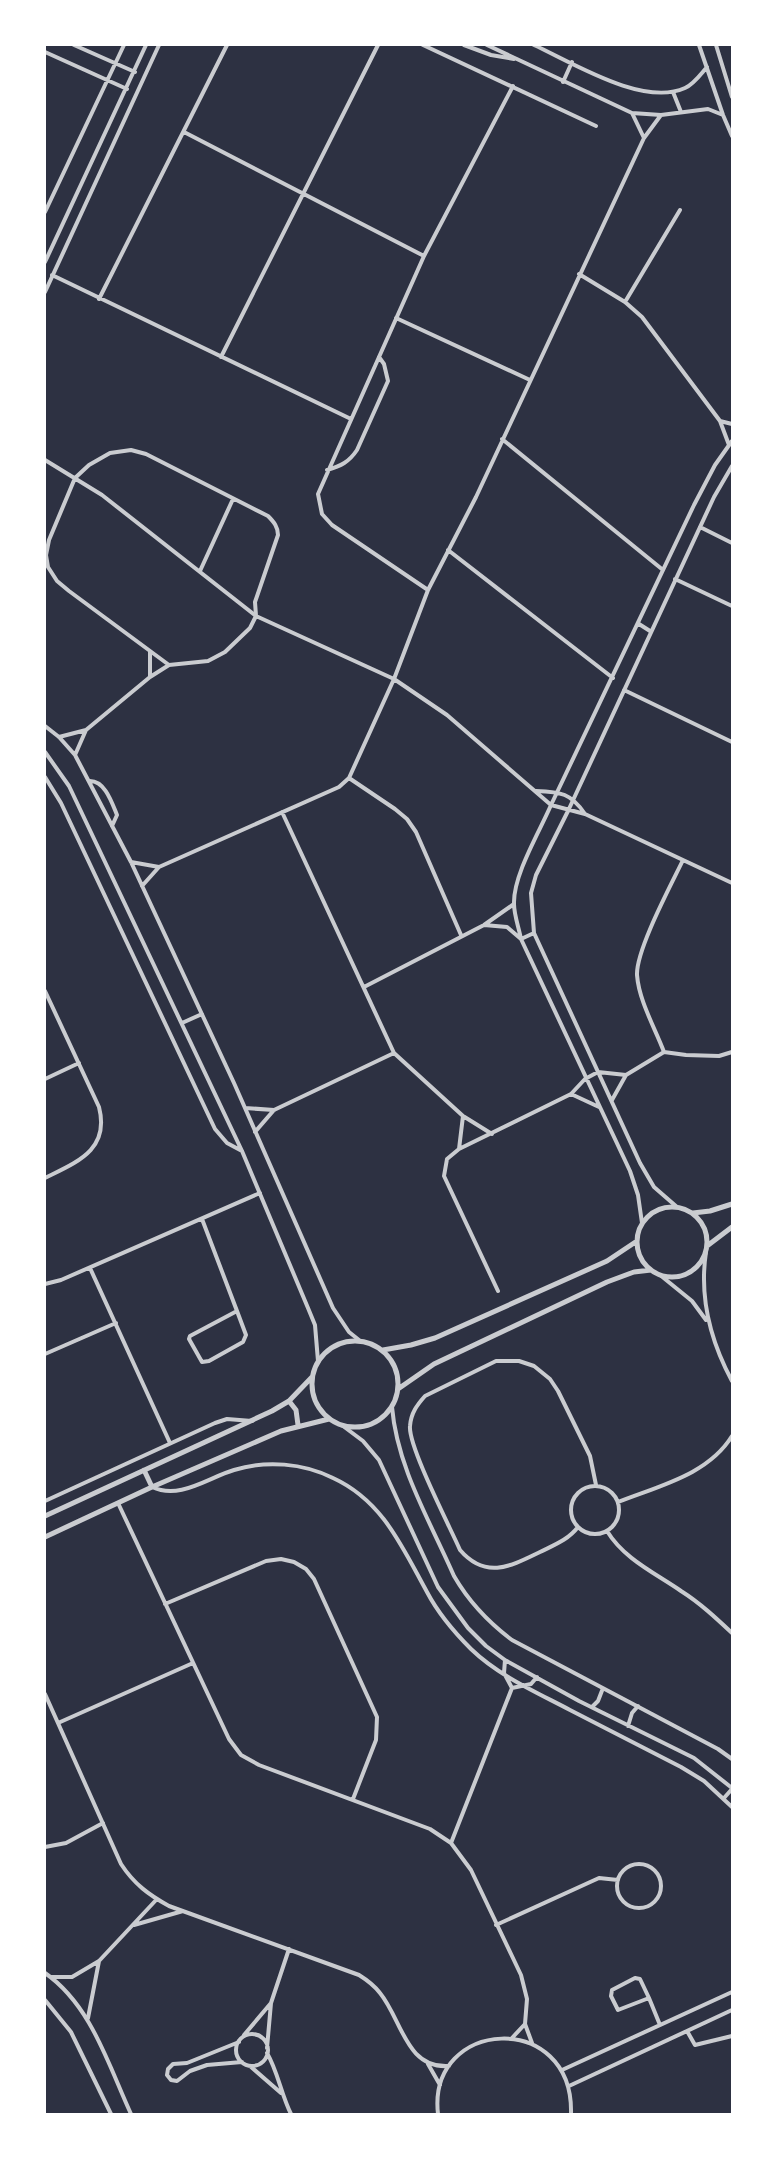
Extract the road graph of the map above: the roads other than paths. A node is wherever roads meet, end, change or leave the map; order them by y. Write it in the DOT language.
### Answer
graph roads {
  1 [pos="74,45"];
  2 [pos="124,45"];
  3 [pos="146,45"];
  4 [pos="159,45"];
  5 [pos="227,45"];
  6 [pos="378,45"];
  7 [pos="423,45"];
  8 [pos="464,45"];
  9 [pos="487,45"];
  10 [pos="534,45"];
  11 [pos="699,45"];
  12 [pos="716,45"];
  13 [pos="45,52"];
  14 [pos="516,59"];
  15 [pos="572,62"];
  16 [pos="116,63"];
  17 [pos="707,67"];
  18 [pos="135,72"];
  19 [pos="108,80"];
  20 [pos="563,82"];
  21 [pos="513,86"];
  22 [pos="127,89"];
  23 [pos="673,92"];
  24 [pos="732,97"];
  25 [pos="682,112"];
  26 [pos="632,113"];
  27 [pos="661,115"];
  28 [pos="722,115"];
  29 [pos="596,126"];
  30 [pos="184,132"];
  31 [pos="732,136"];
  32 [pos="644,138"];
  33 [pos="304,194"];
  34 [pos="46,206"];
  35 [pos="680,210"];
  36 [pos="45,212"];
  37 [pos="424,256"];
  38 [pos="45,262"];
  39 [pos="579,274"];
  40 [pos="52,275"];
  41 [pos="45,292"];
  42 [pos="99,299"];
  43 [pos="625,302"];
  44 [pos="396,318"];
  45 [pos="221,357"];
  46 [pos="379,357"];
  47 [pos="530,380"];
  48 [pos="351,418"];
  49 [pos="720,421"];
  50 [pos="732,424"];
  51 [pos="502,439"];
  52 [pos="732,441"];
  53 [pos="729,445"];
  54 [pos="45,460"];
  55 [pos="732,466"];
  56 [pos="327,470"];
  57 [pos="76,478"];
  58 [pos="233,499"];
  59 [pos="700,527"];
  60 [pos="732,543"];
  61 [pos="448,550"];
  62 [pos="48,567"];
  63 [pos="663,570"];
  64 [pos="200,571"];
  65 [pos="45,572"];
  66 [pos="675,579"];
  67 [pos="428,590"];
  68 [pos="732,606"];
  69 [pos="256,616"];
  70 [pos="639,624"];
  71 [pos="650,631"];
  72 [pos="150,651"];
  73 [pos="169,665"];
  74 [pos="150,676"];
  75 [pos="613,678"];
  76 [pos="394,679"];
  77 [pos="624,690"];
  78 [pos="45,726"];
  79 [pos="86,730"];
  80 [pos="59,737"];
  81 [pos="732,742"];
  82 [pos="45,752"];
  83 [pos="75,755"];
  84 [pos="45,777"];
  85 [pos="349,778"];
  86 [pos="89,781"];
  87 [pos="536,791"];
  88 [pos="558,792"];
  89 [pos="573,798"];
  90 [pos="551,804"];
  91 [pos="568,811"];
  92 [pos="282,812"];
  93 [pos="585,814"];
  94 [pos="112,826"];
  95 [pos="683,860"];
  96 [pos="131,862"];
  97 [pos="160,867"];
  98 [pos="732,883"];
  99 [pos="142,886"];
  100 [pos="514,904"];
  101 [pos="484,925"];
  102 [pos="534,933"];
  103 [pos="461,935"];
  104 [pos="522,939"];
  105 [pos="364,987"];
  106 [pos="45,991"];
  107 [pos="202,1014"];
  108 [pos="182,1023"];
  109 [pos="664,1052"];
  110 [pos="732,1052"];
  111 [pos="394,1053"];
  112 [pos="79,1063"];
  113 [pos="598,1072"];
  114 [pos="626,1075"];
  115 [pos="45,1079"];
  116 [pos="585,1079"];
  117 [pos="571,1094"];
  118 [pos="612,1100"];
  119 [pos="599,1107"];
  120 [pos="245,1108"];
  121 [pos="274,1110"];
  122 [pos="463,1116"];
  123 [pos="255,1132"];
  124 [pos="492,1134"];
  125 [pos="459,1150"];
  126 [pos="242,1151"];
  127 [pos="45,1178"];
  128 [pos="260,1193"];
  129 [pos="732,1204"];
  130 [pos="677,1207"];
  131 [pos="693,1213"];
  132 [pos="202,1218"];
  133 [pos="642,1223"];
  134 [pos="732,1227"];
  135 [pos="637,1241"];
  136 [pos="707,1249"];
  137 [pos="90,1268"];
  138 [pos="651,1270"];
  139 [pos="660,1275"];
  140 [pos="45,1284"];
  141 [pos="498,1291"];
  142 [pos="237,1311"];
  143 [pos="707,1322"];
  144 [pos="116,1324"];
  145 [pos="359,1340"];
  146 [pos="383,1350"];
  147 [pos="45,1354"];
  148 [pos="318,1361"];
  149 [pos="312,1377"];
  150 [pos="732,1381"];
  151 [pos="398,1389"];
  152 [pos="289,1401"];
  153 [pos="392,1407"];
  154 [pos="329,1419"];
  155 [pos="252,1421"];
  156 [pos="298,1425"];
  157 [pos="343,1426"];
  158 [pos="732,1436"];
  159 [pos="170,1443"];
  160 [pos="144,1470"];
  161 [pos="596,1485"];
  162 [pos="152,1487"];
  163 [pos="45,1501"];
  164 [pos="618,1502"];
  165 [pos="118,1503"];
  166 [pos="45,1516"];
  167 [pos="578,1527"];
  168 [pos="607,1531"];
  169 [pos="45,1537"];
  170 [pos="426,1564"];
  171 [pos="416,1570"];
  172 [pos="165,1604"];
  173 [pos="732,1633"];
  174 [pos="505,1660"];
  175 [pos="193,1662"];
  176 [pos="504,1673"];
  177 [pos="537,1677"];
  178 [pos="524,1687"];
  179 [pos="512,1688"];
  180 [pos="603,1688"];
  181 [pos="45,1694"];
  182 [pos="638,1706"];
  183 [pos="592,1707"];
  184 [pos="58,1723"];
  185 [pos="628,1726"];
  186 [pos="732,1759"];
  187 [pos="732,1788"];
  188 [pos="724,1798"];
  189 [pos="353,1799"];
  190 [pos="732,1807"];
  191 [pos="103,1823"];
  192 [pos="451,1843"];
  193 [pos="45,1847"];
  194 [pos="618,1880"];
  195 [pos="157,1899"];
  196 [pos="183,1911"];
  197 [pos="132,1925"];
  198 [pos="496,1925"];
  199 [pos="289,1949"];
  200 [pos="99,1961"];
  201 [pos="45,1973"];
  202 [pos="51,1977"];
  203 [pos="732,1992"];
  204 [pos="649,1998"];
  205 [pos="45,2000"];
  206 [pos="271,2002"];
  207 [pos="732,2010"];
  208 [pos="88,2019"];
  209 [pos="526,2024"];
  210 [pos="660,2024"];
  211 [pos="687,2030"];
  212 [pos="732,2036"];
  213 [pos="242,2038"];
  214 [pos="512,2038"];
  215 [pos="239,2042"];
  216 [pos="532,2043"];
  217 [pos="267,2050"];
  218 [pos="242,2062"];
  219 [pos="187,2063"];
  220 [pos="428,2064"];
  221 [pos="250,2066"];
  222 [pos="449,2066"];
  223 [pos="562,2070"];
  224 [pos="190,2071"];
  225 [pos="440,2085"];
  226 [pos="569,2086"];
  227 [pos="281,2093"];
  228 [pos="111,2114"];
  229 [pos="131,2114"];
  230 [pos="291,2114"];
  231 [pos="438,2114"];
  232 [pos="571,2114"];
  1 -- 16 [label="street"];
  2 -- 16 [label="street"];
  3 -- 18 [label="street"];
  4 -- 40 [label="street"];
  5 -- 30 [label="street"];
  6 -- 33 [label="street"];
  7 -- 21 [label="street"];
  8 -- 14 [label="street"];
  9 -- 14 [label="street"];
  10 -- 15 [label="street"];
  11 -- 17 [label="street"];
  12 -- 24 [label="street"];
  13 -- 19 [label="street"];
  14 -- 20 [label="street"];
  15 -- 20 [label="street"];
  15 -- 23 [label="street"];
  16 -- 18 [label="street"];
  16 -- 19 [label="street"];
  17 -- 23 [label="street"];
  17 -- 28 [label="street"];
  18 -- 22 [label="street"];
  19 -- 22 [label="street"];
  19 -- 34 [label="street"];
  20 -- 26 [label="street"];
  21 -- 29 [label="street"];
  21 -- 37 [label="street"];
  22 -- 38 [label="street"];
  23 -- 25 [label="street"];
  25 -- 27 [label="street"];
  25 -- 28 [label="street"];
  26 -- 27 [label="street"];
  26 -- 32 [label="street"];
  27 -- 32 [label="street"];
  28 -- 31 [label="street"];
  30 -- 33 [label="street"];
  30 -- 42 [label="street"];
  32 -- 39 [label="street"];
  33 -- 37 [label="street"];
  33 -- 45 [label="street"];
  34 -- 36 [label="street"];
  35 -- 43 [label="street"];
  37 -- 44 [label="street"];
  39 -- 43 [label="street"];
  39 -- 47 [label="street"];
  40 -- 41 [label="street"];
  40 -- 42 [label="street"];
  42 -- 45 [label="street"];
  43 -- 49 [label="street"];
  44 -- 46 [label="street"];
  44 -- 47 [label="street"];
  45 -- 48 [label="street"];
  46 -- 48 [label="street"];
  46 -- 56 [label="street"];
  47 -- 51 [label="street"];
  48 -- 56 [label="street"];
  49 -- 50 [label="street"];
  49 -- 53 [label="street"];
  51 -- 61 [label="street"];
  51 -- 63 [label="street"];
  52 -- 53 [label="street"];
  53 -- 63 [label="street"];
  54 -- 57 [label="street"];
  55 -- 59 [label="street"];
  56 -- 67 [label="street"];
  57 -- 58 [label="street"];
  57 -- 62 [label="street"];
  57 -- 64 [label="street"];
  58 -- 64 [label="street"];
  58 -- 69 [label="street"];
  59 -- 60 [label="street"];
  59 -- 66 [label="street"];
  61 -- 67 [label="street"];
  61 -- 75 [label="street"];
  62 -- 65 [label="street"];
  62 -- 72 [label="street"];
  63 -- 70 [label="street"];
  64 -- 69 [label="street"];
  66 -- 68 [label="street"];
  66 -- 71 [label="street"];
  67 -- 76 [label="street"];
  69 -- 73 [label="street"];
  69 -- 76 [label="street"];
  70 -- 71 [label="street"];
  70 -- 75 [label="street"];
  71 -- 77 [label="street"];
  72 -- 73 [label="street"];
  72 -- 74 [label="street"];
  73 -- 74 [label="street"];
  74 -- 79 [label="street"];
  75 -- 88 [label="street"];
  76 -- 85 [label="street"];
  76 -- 87 [label="street"];
  77 -- 81 [label="street"];
  77 -- 89 [label="street"];
  78 -- 80 [label="street"];
  79 -- 80 [label="street"];
  79 -- 83 [label="street"];
  80 -- 83 [label="street"];
  82 -- 108 [label="street"];
  83 -- 86 [label="street"];
  84 -- 126 [label="street"];
  85 -- 92 [label="street"];
  85 -- 103 [label="street"];
  86 -- 94 [label="street"];
  86 -- 94 [label="street"];
  87 -- 88 [label="street"];
  87 -- 90 [label="street"];
  88 -- 89 [label="street"];
  88 -- 90 [label="street"];
  89 -- 91 [label="street"];
  89 -- 93 [label="street"];
  90 -- 91 [label="street"];
  90 -- 100 [label="street"];
  91 -- 93 [label="street"];
  91 -- 102 [label="street"];
  92 -- 97 [label="street"];
  92 -- 105 [label="street"];
  93 -- 95 [label="street"];
  94 -- 96 [label="street"];
  95 -- 98 [label="street"];
  95 -- 109 [label="street"];
  96 -- 97 [label="street"];
  96 -- 99 [label="street"];
  97 -- 99 [label="street"];
  99 -- 107 [label="street"];
  100 -- 101 [label="street"];
  100 -- 104 [label="street"];
  101 -- 103 [label="street"];
  101 -- 104 [label="street"];
  102 -- 104 [label="street"];
  102 -- 113 [label="street"];
  103 -- 105 [label="street"];
  104 -- 116 [label="street"];
  105 -- 111 [label="street"];
  106 -- 112 [label="street"];
  107 -- 108 [label="street"];
  107 -- 120 [label="street"];
  108 -- 126 [label="street"];
  109 -- 110 [label="street"];
  109 -- 114 [label="street"];
  111 -- 121 [label="street"];
  111 -- 122 [label="street"];
  112 -- 115 [label="street"];
  112 -- 127 [label="street"];
  113 -- 114 [label="street"];
  113 -- 116 [label="street"];
  113 -- 118 [label="street"];
  114 -- 118 [label="street"];
  116 -- 117 [label="street"];
  116 -- 119 [label="street"];
  117 -- 119 [label="street"];
  117 -- 124 [label="street"];
  118 -- 130 [label="street"];
  119 -- 133 [label="street"];
  120 -- 121 [label="street"];
  120 -- 123 [label="street"];
  121 -- 123 [label="street"];
  122 -- 124 [label="street"];
  122 -- 125 [label="street"];
  123 -- 145 [label="street"];
  124 -- 125 [label="street"];
  125 -- 141 [label="street"];
  126 -- 128 [label="street"];
  128 -- 132 [label="street"];
  128 -- 148 [label="street"];
  129 -- 131 [label="street"];
  130 -- 131 [label="street"];
  130 -- 133 [label="street"];
  131 -- 136 [label="street"];
  132 -- 137 [label="street"];
  132 -- 142 [label="street"];
  133 -- 135 [label="street"];
  134 -- 136 [label="street"];
  135 -- 138 [label="street"];
  135 -- 146 [label="street"];
  136 -- 139 [label="street"];
  136 -- 143 [label="street"];
  137 -- 140 [label="street"];
  137 -- 144 [label="street"];
  138 -- 139 [label="street"];
  138 -- 151 [label="street"];
  139 -- 143 [label="street"];
  142 -- 142 [label="street"];
  143 -- 150 [label="street"];
  144 -- 147 [label="street"];
  144 -- 159 [label="street"];
  145 -- 146 [label="street"];
  145 -- 148 [label="street"];
  146 -- 151 [label="street"];
  148 -- 149 [label="street"];
  149 -- 152 [label="street"];
  149 -- 154 [label="street"];
  151 -- 153 [label="street"];
  152 -- 155 [label="street"];
  152 -- 156 [label="street"];
  153 -- 157 [label="street"];
  153 -- 180 [label="street"];
  154 -- 156 [label="street"];
  154 -- 157 [label="street"];
  155 -- 159 [label="street"];
  155 -- 160 [label="street"];
  156 -- 162 [label="street"];
  157 -- 170 [label="street"];
  158 -- 164 [label="street"];
  159 -- 163 [label="street"];
  160 -- 162 [label="street"];
  160 -- 166 [label="street"];
  161 -- 164 [label="street"];
  161 -- 167 [label="street"];
  161 -- 167 [label="street"];
  162 -- 165 [label="street"];
  162 -- 171 [label="street"];
  164 -- 168 [label="street"];
  165 -- 169 [label="street"];
  165 -- 172 [label="street"];
  167 -- 168 [label="street"];
  168 -- 173 [label="street"];
  170 -- 171 [label="street"];
  170 -- 174 [label="street"];
  171 -- 176 [label="street"];
  172 -- 175 [label="street"];
  172 -- 189 [label="street"];
  174 -- 176 [label="street"];
  174 -- 177 [label="street"];
  175 -- 184 [label="street"];
  175 -- 189 [label="street"];
  176 -- 178 [label="street"];
  176 -- 179 [label="street"];
  177 -- 178 [label="street"];
  177 -- 183 [label="street"];
  178 -- 179 [label="street"];
  178 -- 188 [label="street"];
  179 -- 192 [label="street"];
  180 -- 182 [label="street"];
  180 -- 183 [label="street"];
  181 -- 184 [label="street"];
  182 -- 185 [label="street"];
  182 -- 186 [label="street"];
  183 -- 185 [label="street"];
  184 -- 191 [label="street"];
  185 -- 187 [label="street"];
  187 -- 188 [label="street"];
  188 -- 190 [label="street"];
  189 -- 192 [label="street"];
  191 -- 193 [label="street"];
  191 -- 195 [label="street"];
  192 -- 198 [label="street"];
  194 -- 194 [label="street"];
  194 -- 198 [label="street"];
  195 -- 196 [label="street"];
  195 -- 197 [label="street"];
  196 -- 197 [label="street"];
  196 -- 199 [label="street"];
  197 -- 200 [label="street"];
  198 -- 209 [label="street"];
  199 -- 206 [label="street"];
  199 -- 220 [label="street"];
  200 -- 202 [label="street"];
  200 -- 208 [label="street"];
  201 -- 202 [label="street"];
  202 -- 208 [label="street"];
  203 -- 210 [label="street"];
  204 -- 204 [label="street"];
  204 -- 210 [label="street"];
  205 -- 228 [label="street"];
  206 -- 213 [label="street"];
  206 -- 217 [label="street"];
  207 -- 211 [label="street"];
  208 -- 229 [label="street"];
  209 -- 214 [label="street"];
  209 -- 216 [label="street"];
  210 -- 223 [label="street"];
  211 -- 212 [label="street"];
  211 -- 226 [label="street"];
  213 -- 215 [label="street"];
  213 -- 217 [label="street"];
  214 -- 216 [label="street"];
  214 -- 222 [label="street"];
  215 -- 218 [label="street"];
  215 -- 219 [label="street"];
  216 -- 223 [label="street"];
  217 -- 221 [label="street"];
  217 -- 227 [label="street"];
  218 -- 221 [label="street"];
  218 -- 224 [label="street"];
  219 -- 224 [label="street"];
  219 -- 224 [label="street"];
  220 -- 222 [label="street"];
  220 -- 225 [label="street"];
  221 -- 227 [label="street"];
  222 -- 225 [label="street"];
  223 -- 226 [label="street"];
  225 -- 231 [label="street"];
  226 -- 232 [label="street"];
  227 -- 230 [label="street"];
}
